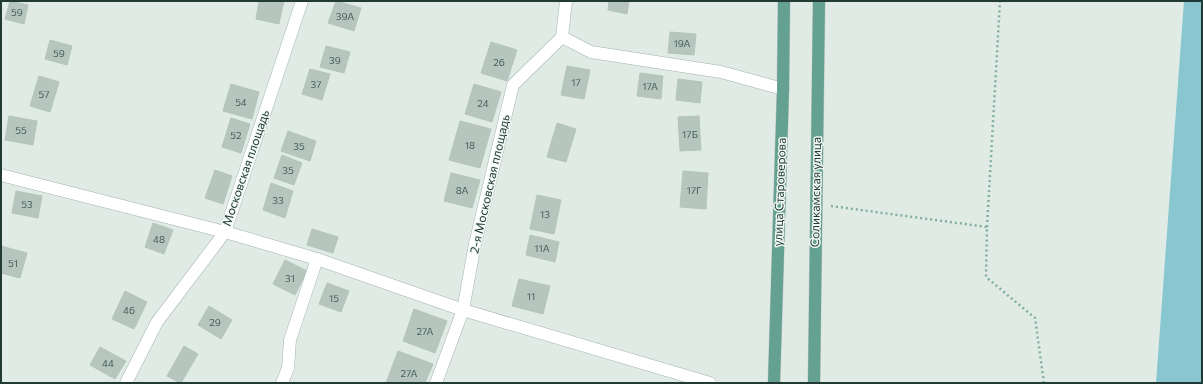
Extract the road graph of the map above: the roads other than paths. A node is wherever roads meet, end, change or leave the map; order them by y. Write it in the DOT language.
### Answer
graph roads {
  1 [pos="302,1"];
  2 [pos="566,1"];
  3 [pos="784,1"];
  4 [pos="819,1"];
  5 [pos="562,37"];
  6 [pos="783,89"];
  7 [pos="1,175"];
  8 [pos="225,232"];
  9 [pos="317,259"];
  10 [pos="463,310"];
  11 [pos="126,383"];
  12 [pos="282,383"];
  13 [pos="436,383"];
  14 [pos="710,383"];
  15 [pos="774,383"];
  16 [pos="814,383"];
  1 -- 8 [label="street, Московская площадь"];
  2 -- 5 [label="street"];
  3 -- 6 [label="main road, улица Староверова"];
  4 -- 16 [label="main road, Соликамская улица"];
  5 -- 6 [label="street"];
  5 -- 10 [label="street, 2-я Московская площадь"];
  6 -- 15 [label="main road, улица Староверова"];
  7 -- 8 [label="street"];
  8 -- 9 [label="street"];
  8 -- 11 [label="street, Московская площадь"];
  9 -- 10 [label="street"];
  9 -- 12 [label="street"];
  10 -- 13 [label="street, 2-я Московская площадь"];
  10 -- 14 [label="street"];
}
